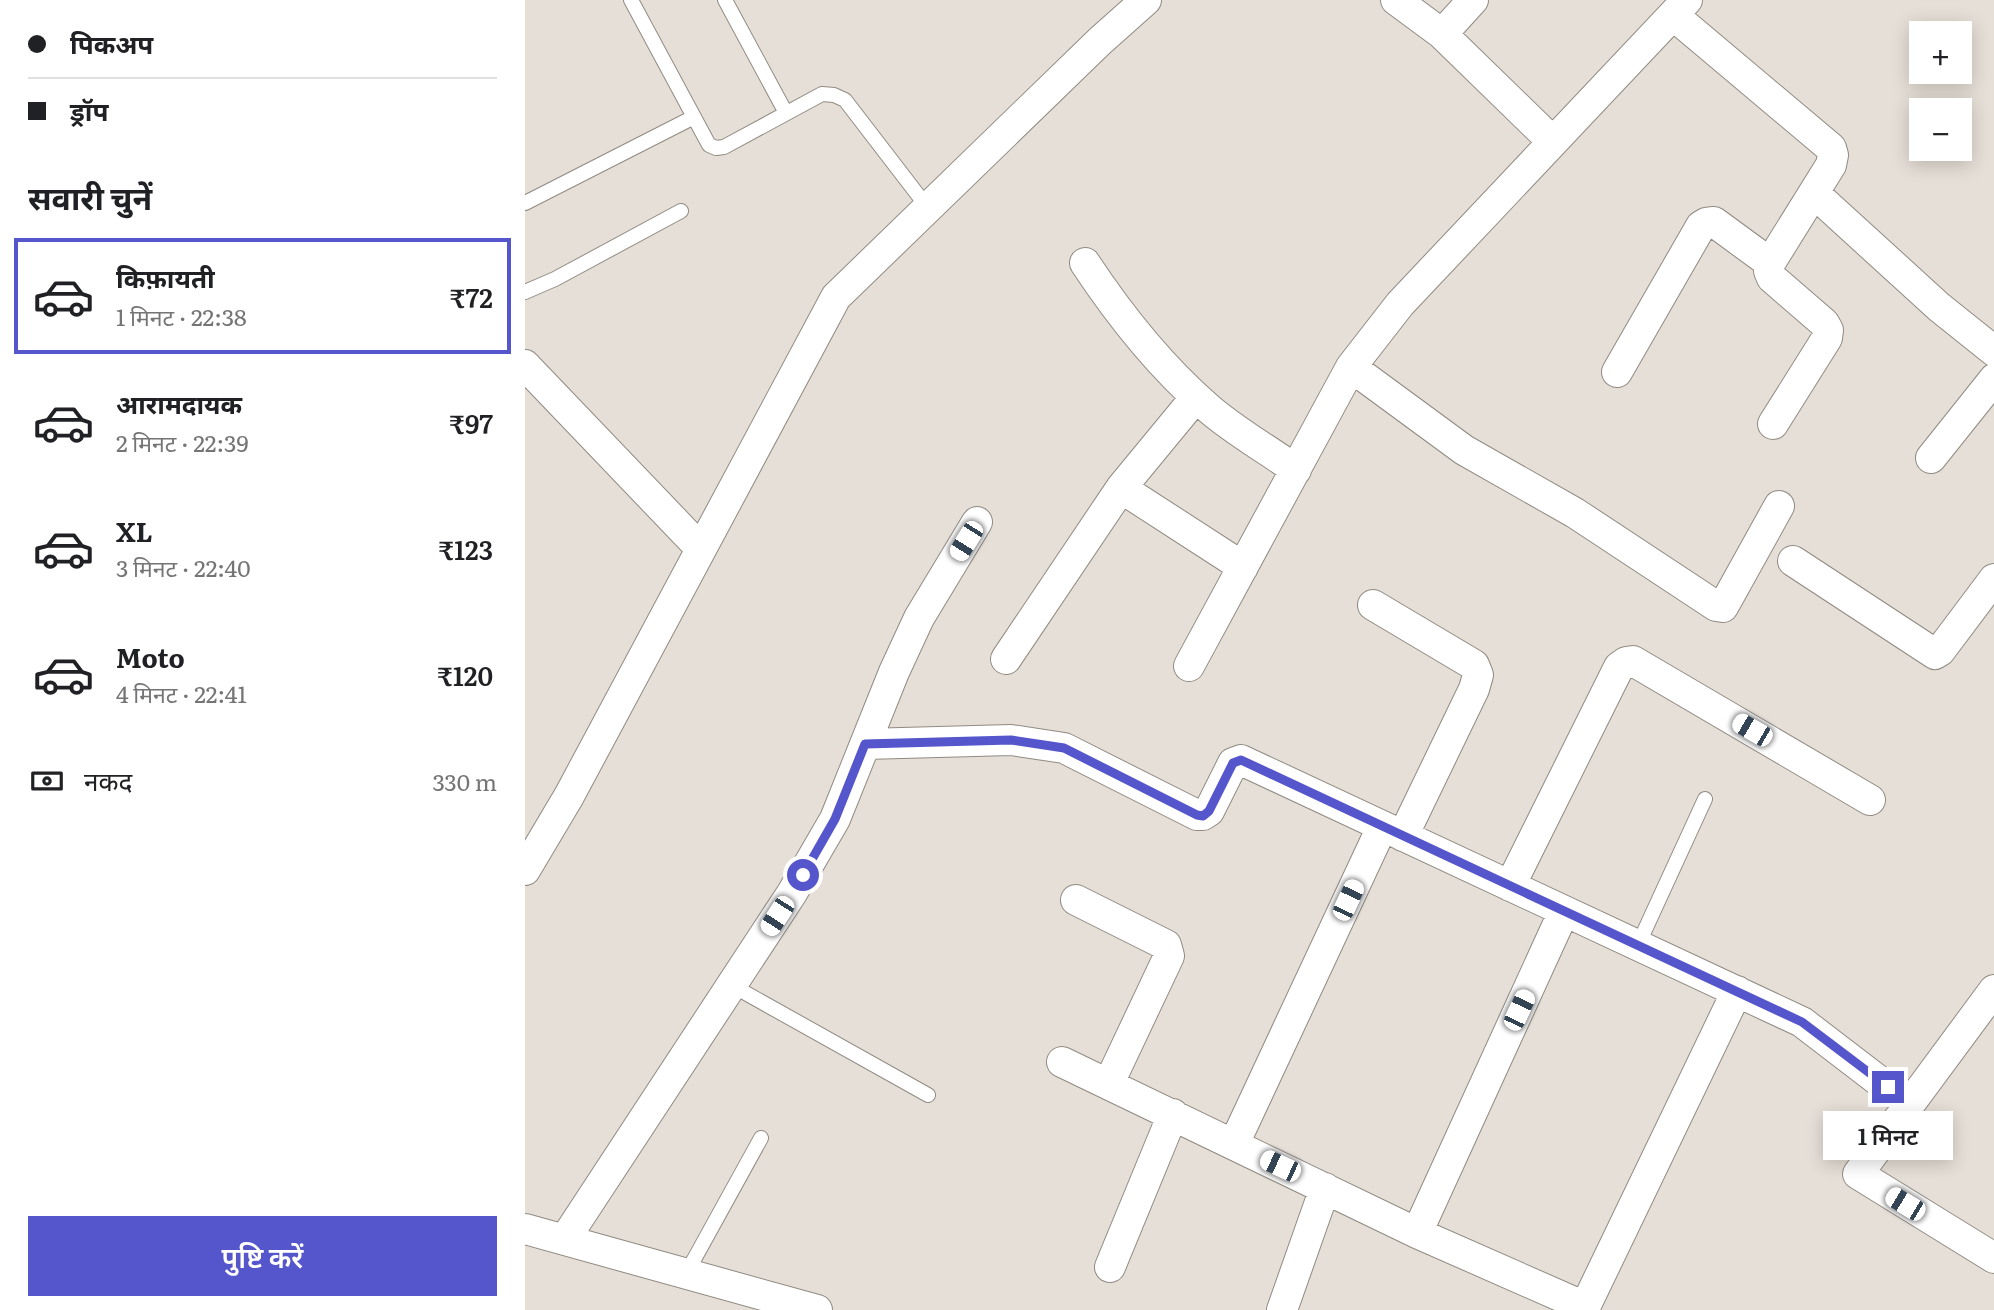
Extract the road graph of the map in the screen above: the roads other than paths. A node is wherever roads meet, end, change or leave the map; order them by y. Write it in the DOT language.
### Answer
graph roads {
  1 [pos="631,0"];
  2 [pos="725,0"];
  3 [pos="1146,0"];
  4 [pos="1396,0"];
  5 [pos="1473,0"];
  6 [pos="1680,7"];
  7 [pos="1442,34"];
  8 [pos="786,113"];
  9 [pos="694,117"];
  10 [pos="1553,142"];
  11 [pos="1814,193"];
  12 [pos="525,203"];
  13 [pos="928,208"];
  14 [pos="681,211"];
  15 [pos="1085,263"];
  16 [pos="1770,263"];
  17 [pos="525,292"];
  18 [pos="1994,351"];
  19 [pos="525,365"];
  20 [pos="1351,367"];
  21 [pos="1617,372"];
  22 [pos="1994,379"];
  23 [pos="1196,397"];
  24 [pos="1773,424"];
  25 [pos="1931,458"];
  26 [pos="1296,470"];
  27 [pos="1121,488"];
  28 [pos="1779,506"];
  29 [pos="977,522"];
  30 [pos="701,549"];
  31 [pos="1793,561"];
  32 [pos="1243,567"];
  33 [pos="1994,579"];
  34 [pos="1373,605"];
  35 [pos="1006,659"];
  36 [pos="1189,666"];
  37 [pos="865,744"];
  38 [pos="1705,799"];
  39 [pos="1871,800"];
  40 [pos="1392,831"];
  41 [pos="525,870"];
  42 [pos="1510,886"];
  43 [pos="1076,900"];
  44 [pos="1564,911"];
  45 [pos="1638,945"];
  46 [pos="733,986"];
  47 [pos="1994,990"];
  48 [pos="1737,991"];
  49 [pos="1062,1062"];
  50 [pos="1109,1083"];
  51 [pos="928,1095"];
  52 [pos="1909,1104"];
  53 [pos="1173,1114"];
  54 [pos="761,1138"];
  55 [pos="1234,1144"];
  56 [pos="1325,1188"];
  57 [pos="525,1229"];
  58 [pos="1417,1233"];
  59 [pos="565,1239"];
  60 [pos="1994,1258"];
  61 [pos="1110,1267"];
  62 [pos="686,1273"];
  63 [pos="1584,1309"];
  64 [pos="817,1310"];
  65 [pos="1282,1310"];
  1 -- 9 [label="lane"];
  2 -- 8 [label="lane"];
  3 -- 13 [label="street"];
  4 -- 7 [label="street"];
  5 -- 7 [label="street"];
  6 -- 10 [label="street"];
  6 -- 11 [label="street"];
  7 -- 10 [label="street"];
  8 -- 9 [label="lane"];
  8 -- 13 [label="lane"];
  9 -- 12 [label="lane"];
  10 -- 20 [label="street"];
  11 -- 16 [label="street"];
  11 -- 18 [label="street"];
  13 -- 30 [label="street"];
  14 -- 17 [label="lane"];
  15 -- 23 [label="street"];
  16 -- 21 [label="street"];
  16 -- 24 [label="street"];
  19 -- 30 [label="street"];
  20 -- 26 [label="street"];
  20 -- 28 [label="street"];
  22 -- 25 [label="street"];
  23 -- 26 [label="street"];
  23 -- 27 [label="street"];
  26 -- 32 [label="street"];
  27 -- 32 [label="street"];
  27 -- 35 [label="street"];
  29 -- 37 [label="street"];
  30 -- 41 [label="street"];
  31 -- 33 [label="street"];
  32 -- 36 [label="street"];
  34 -- 40 [label="street"];
  37 -- 40 [label="street"];
  37 -- 46 [label="street"];
  38 -- 45 [label="lane"];
  39 -- 42 [label="street"];
  40 -- 42 [label="street"];
  40 -- 55 [label="street"];
  42 -- 44 [label="street"];
  43 -- 50 [label="street"];
  44 -- 45 [label="street"];
  44 -- 58 [label="street"];
  45 -- 48 [label="street"];
  46 -- 51 [label="lane"];
  46 -- 59 [label="street"];
  47 -- 52 [label="street"];
  48 -- 52 [label="street"];
  48 -- 63 [label="street"];
  49 -- 50 [label="street"];
  50 -- 53 [label="street"];
  52 -- 60 [label="street"];
  53 -- 55 [label="street"];
  53 -- 61 [label="street"];
  54 -- 62 [label="lane"];
  55 -- 56 [label="street"];
  56 -- 58 [label="street"];
  56 -- 65 [label="street"];
  57 -- 59 [label="street"];
  58 -- 63 [label="street"];
  59 -- 62 [label="street"];
  62 -- 64 [label="street"];
}
